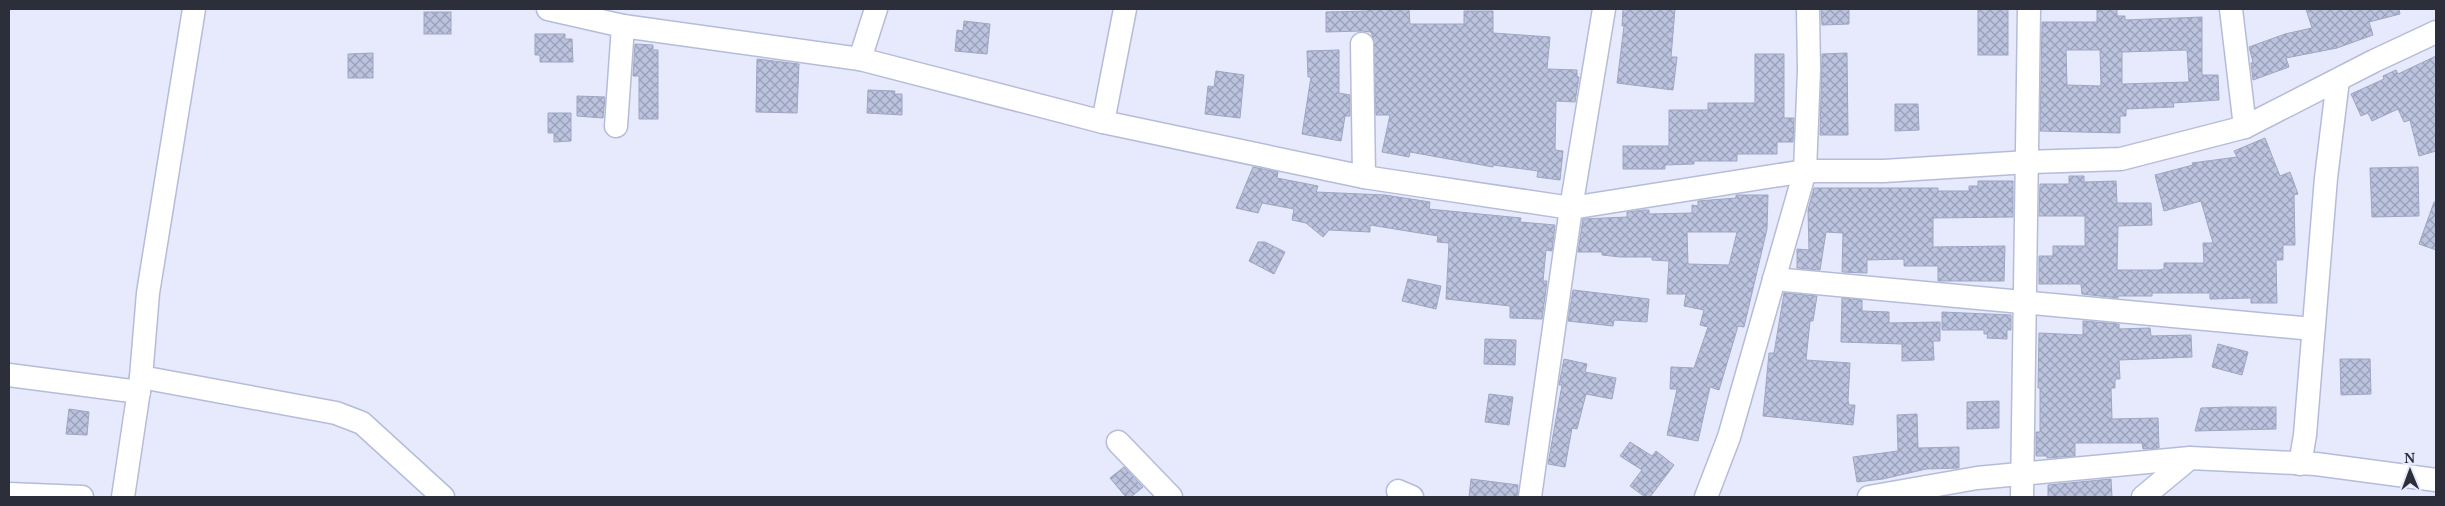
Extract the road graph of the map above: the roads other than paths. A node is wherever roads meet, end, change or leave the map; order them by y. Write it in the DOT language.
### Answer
graph roads {
  1 [pos="194,9"];
  2 [pos="548,9"];
  3 [pos="876,9"];
  4 [pos="1125,9"];
  5 [pos="1604,9"];
  6 [pos="1808,9"];
  7 [pos="2030,9"];
  8 [pos="2231,9"];
  9 [pos="592,13"];
  10 [pos="623,26"];
  11 [pos="2436,32"];
  12 [pos="1362,44"];
  13 [pos="860,59"];
  14 [pos="2338,80"];
  15 [pos="1103,122"];
  16 [pos="616,126"];
  17 [pos="2245,127"];
  18 [pos="2028,162"];
  19 [pos="1805,171"];
  20 [pos="1364,177"];
  21 [pos="1571,208"];
  22 [pos="1774,279"];
  23 [pos="2026,302"];
  24 [pos="2313,329"];
  25 [pos="9,375"];
  26 [pos="140,385"];
  27 [pos="1118,442"];
  28 [pos="2190,458"];
  29 [pos="2300,464"];
  30 [pos="2022,475"];
  31 [pos="2436,480"];
  32 [pos="9,494"];
  33 [pos="82,497"];
  34 [pos="123,497"];
  35 [pos="443,497"];
  36 [pos="1171,497"];
  37 [pos="1530,497"];
  38 [pos="1706,497"];
  39 [pos="1869,497"];
  40 [pos="2022,497"];
  41 [pos="2144,497"];
  1 -- 26 [label="street"];
  2 -- 9 [label="street"];
  3 -- 13 [label="street"];
  4 -- 15 [label="street"];
  5 -- 21 [label="street"];
  6 -- 19 [label="street"];
  7 -- 18 [label="street"];
  8 -- 17 [label="street"];
  9 -- 10 [label="street"];
  10 -- 13 [label="street"];
  10 -- 16 [label="street"];
  11 -- 14 [label="street"];
  12 -- 20 [label="street"];
  13 -- 15 [label="street"];
  14 -- 17 [label="street"];
  14 -- 24 [label="street"];
  15 -- 20 [label="street"];
  17 -- 18 [label="street"];
  18 -- 19 [label="street"];
  18 -- 23 [label="street"];
  19 -- 21 [label="street"];
  19 -- 22 [label="street"];
  20 -- 21 [label="street"];
  21 -- 37 [label="street"];
  22 -- 23 [label="street"];
  22 -- 38 [label="street"];
  23 -- 24 [label="street"];
  23 -- 30 [label="street"];
  24 -- 29 [label="street"];
  25 -- 26 [label="street"];
  26 -- 34 [label="street"];
  26 -- 35 [label="street"];
  27 -- 36 [label="street"];
  28 -- 29 [label="street"];
  28 -- 30 [label="street"];
  28 -- 41 [label="street"];
  29 -- 31 [label="street"];
  30 -- 39 [label="street"];
  30 -- 40 [label="street"];
  32 -- 33 [label="street"];
}
